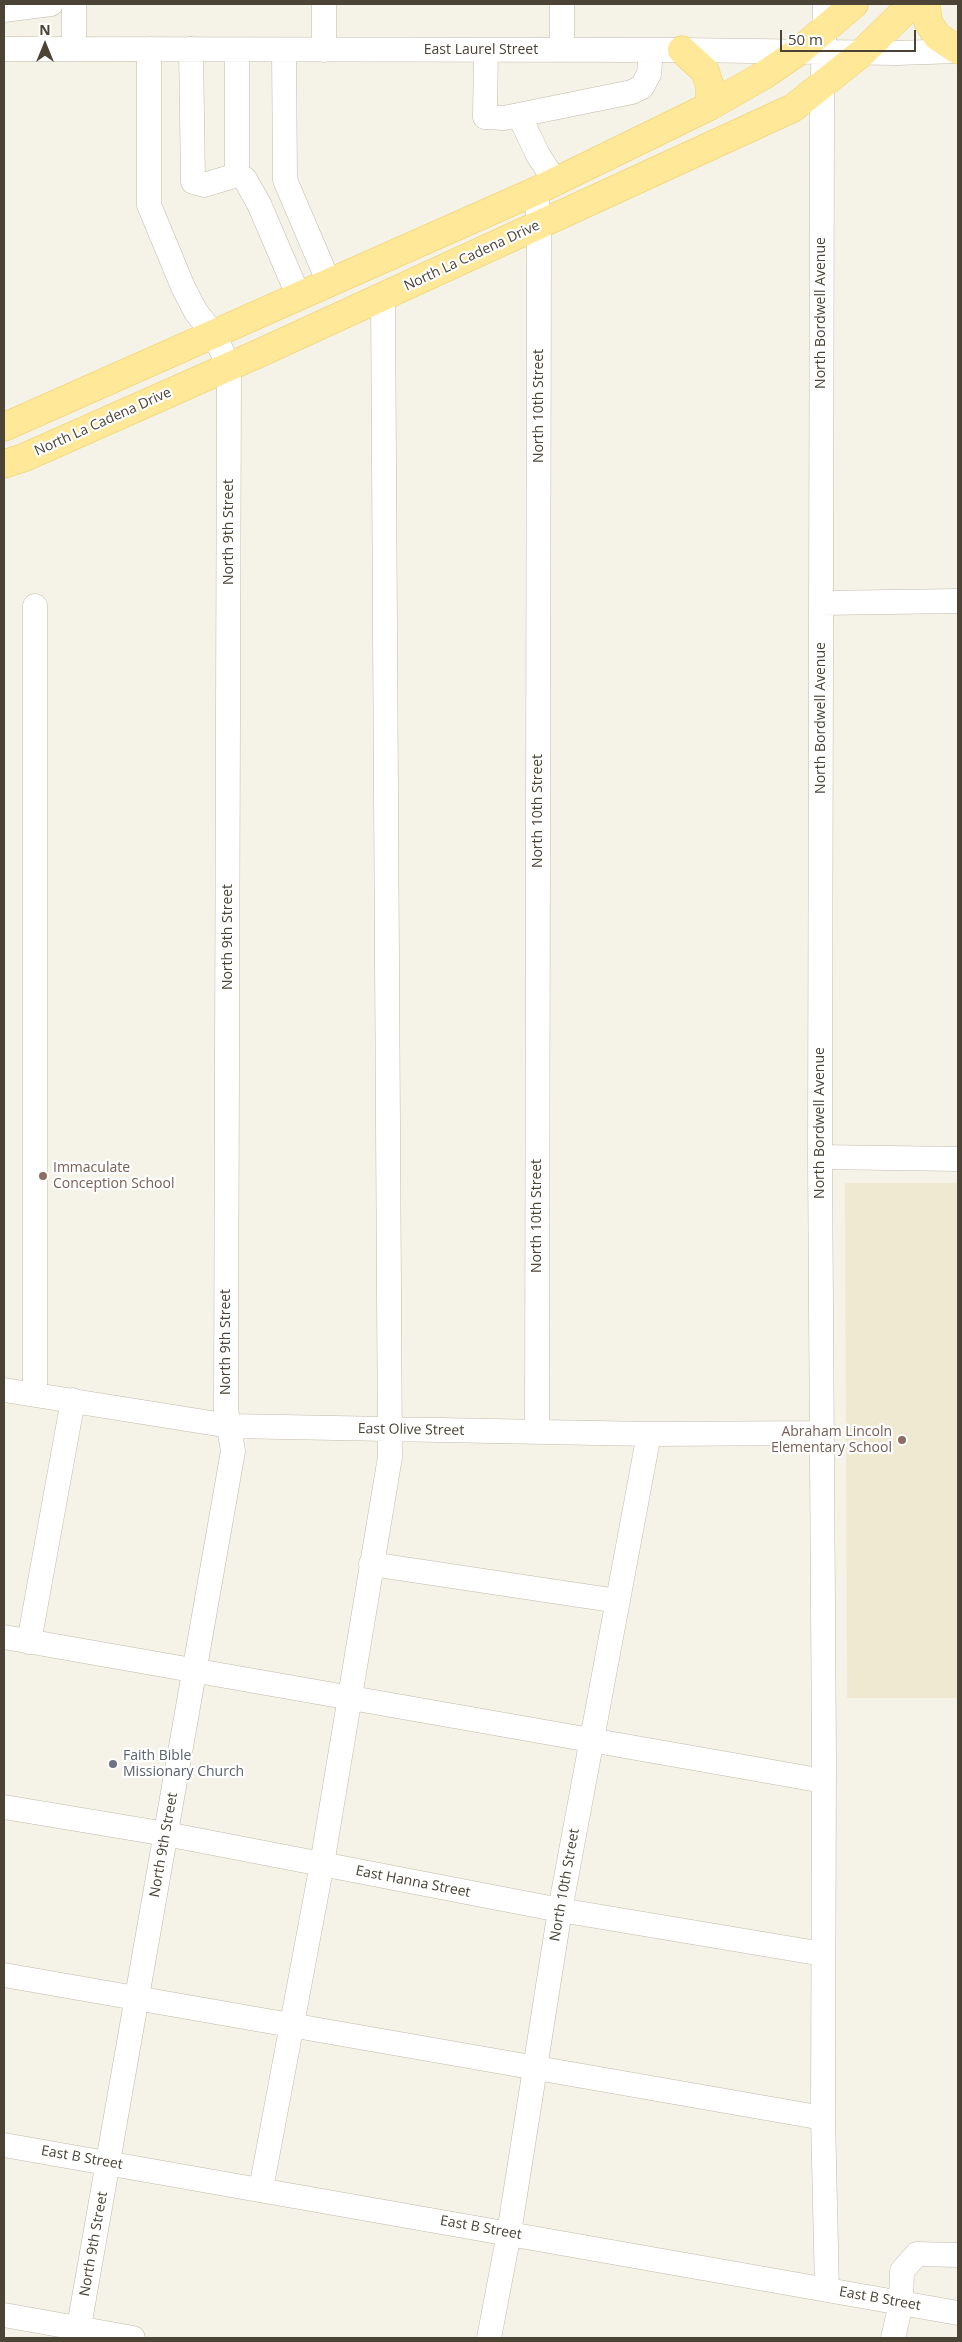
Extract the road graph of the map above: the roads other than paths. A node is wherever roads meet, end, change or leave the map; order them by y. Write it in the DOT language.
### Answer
graph roads {
  1 [pos="51,4"];
  2 [pos="74,4"];
  3 [pos="324,4"];
  4 [pos="562,4"];
  5 [pos="854,4"];
  6 [pos="912,4"];
  7 [pos="926,4"];
  8 [pos="4,10"];
  9 [pos="818,34"];
  10 [pos="74,49"];
  11 [pos="150,49"];
  12 [pos="190,49"];
  13 [pos="4,50"];
  14 [pos="237,50"];
  15 [pos="284,50"];
  16 [pos="324,50"];
  17 [pos="486,50"];
  18 [pos="562,50"];
  19 [pos="651,50"];
  20 [pos="682,50"];
  21 [pos="958,51"];
  22 [pos="863,52"];
  23 [pos="822,86"];
  24 [pos="710,106"];
  25 [pos="519,115"];
  26 [pos="237,175"];
  27 [pos="545,186"];
  28 [pos="539,224"];
  29 [pos="329,283"];
  30 [pos="383,296"];
  31 [pos="299,297"];
  32 [pos="214,335"];
  33 [pos="229,366"];
  34 [pos="4,427"];
  35 [pos="10,464"];
  36 [pos="958,601"];
  37 [pos="821,602"];
  38 [pos="35,606"];
  39 [pos="820,1157"];
  40 [pos="958,1159"];
  41 [pos="35,1393"];
  42 [pos="4,1394"];
  43 [pos="73,1400"];
  44 [pos="230,1426"];
  45 [pos="388,1429"];
  46 [pos="537,1432"];
  47 [pos="822,1433"];
  48 [pos="649,1434"];
  49 [pos="371,1564"];
  50 [pos="618,1601"];
  51 [pos="4,1638"];
  52 [pos="29,1642"];
  53 [pos="194,1671"];
  54 [pos="349,1698"];
  55 [pos="592,1740"];
  56 [pos="824,1781"];
  57 [pos="4,1807"];
  58 [pos="166,1834"];
  59 [pos="322,1864"];
  60 [pos="560,1910"];
  61 [pos="823,1954"];
  62 [pos="4,1975"];
  63 [pos="137,1998"];
  64 [pos="292,2025"];
  65 [pos="535,2068"];
  66 [pos="823,2118"];
  67 [pos="4,2145"];
  68 [pos="108,2162"];
  69 [pos="261,2190"];
  70 [pos="509,2233"];
  71 [pos="958,2255"];
  72 [pos="827,2290"];
  73 [pos="900,2304"];
  74 [pos="958,2313"];
  75 [pos="4,2316"];
  76 [pos="78,2333"];
  77 [pos="133,2338"];
  78 [pos="489,2338"];
  79 [pos="893,2338"];
  1 -- 8 [label="street"];
  2 -- 10 [label="street"];
  3 -- 16 [label="street"];
  4 -- 18 [label="street"];
  5 -- 9 [label="main road"];
  6 -- 22 [label="main road, North La Cadena Drive"];
  7 -- 21 [label="main road"];
  9 -- 20 [label="street, East Laurel Street"];
  9 -- 22 [label="street, East Laurel Street"];
  9 -- 23 [label="street, North Bordwell Avenue"];
  9 -- 24 [label="main road"];
  10 -- 11 [label="street, East Laurel Street"];
  10 -- 13 [label="street, East Laurel Street"];
  11 -- 12 [label="street, East Laurel Street"];
  11 -- 32 [label="street, North 9th Street"];
  12 -- 14 [label="street, East Laurel Street"];
  12 -- 26 [label="street"];
  14 -- 15 [label="street, East Laurel Street"];
  14 -- 26 [label="street"];
  15 -- 16 [label="street, East Laurel Street"];
  15 -- 29 [label="street"];
  16 -- 17 [label="street, East Laurel Street"];
  17 -- 18 [label="street, East Laurel Street"];
  17 -- 25 [label="street"];
  18 -- 19 [label="street, East Laurel Street"];
  19 -- 20 [label="street, East Laurel Street"];
  19 -- 25 [label="street"];
  20 -- 24 [label="main road"];
  21 -- 22 [label="street, East Laurel Street"];
  22 -- 23 [label="main road, North La Cadena Drive"];
  23 -- 28 [label="main road, North La Cadena Drive"];
  23 -- 37 [label="street, North Bordwell Avenue"];
  24 -- 27 [label="main road"];
  25 -- 27 [label="street"];
  26 -- 31 [label="street"];
  27 -- 28 [label="street, North 10th Street"];
  27 -- 29 [label="main road"];
  28 -- 30 [label="main road, North La Cadena Drive"];
  28 -- 46 [label="street, North 10th Street"];
  29 -- 31 [label="main road"];
  30 -- 33 [label="main road, North La Cadena Drive"];
  30 -- 45 [label="street"];
  31 -- 32 [label="main road"];
  32 -- 33 [label="street, North 9th Street"];
  32 -- 34 [label="main road"];
  33 -- 35 [label="main road, North La Cadena Drive"];
  33 -- 44 [label="street, North 9th Street"];
  36 -- 37 [label="street"];
  37 -- 39 [label="street, North Bordwell Avenue"];
  38 -- 41 [label="street"];
  39 -- 40 [label="street"];
  39 -- 47 [label="street, North Bordwell Avenue"];
  41 -- 42 [label="street, East Olive Street"];
  41 -- 43 [label="street, East Olive Street"];
  43 -- 44 [label="street, East Olive Street"];
  43 -- 52 [label="street"];
  44 -- 45 [label="street, East Olive Street"];
  44 -- 53 [label="street, North 9th Street"];
  45 -- 46 [label="street, East Olive Street"];
  45 -- 49 [label="street"];
  46 -- 48 [label="street, East Olive Street"];
  47 -- 48 [label="street, East Olive Street"];
  47 -- 56 [label="street, North Bordwell Avenue"];
  48 -- 50 [label="street, North 10th Street"];
  49 -- 50 [label="street"];
  49 -- 54 [label="street"];
  50 -- 55 [label="street, North 10th Street"];
  51 -- 52 [label="street"];
  52 -- 53 [label="street"];
  53 -- 54 [label="street"];
  53 -- 58 [label="street, North 9th Street"];
  54 -- 55 [label="street"];
  54 -- 59 [label="street"];
  55 -- 56 [label="street"];
  55 -- 60 [label="street, North 10th Street"];
  56 -- 61 [label="street, North Bordwell Avenue"];
  57 -- 58 [label="street, East Hanna Street"];
  58 -- 59 [label="street, East Hanna Street"];
  58 -- 63 [label="street, North 9th Street"];
  59 -- 60 [label="street, East Hanna Street"];
  59 -- 64 [label="street"];
  60 -- 61 [label="street, East Hanna Street"];
  60 -- 65 [label="street, North 10th Street"];
  61 -- 66 [label="street, North Bordwell Avenue"];
  62 -- 63 [label="street"];
  63 -- 64 [label="street"];
  63 -- 68 [label="street, North 9th Street"];
  64 -- 65 [label="street"];
  64 -- 69 [label="street"];
  65 -- 66 [label="street"];
  65 -- 70 [label="street, North 10th Street"];
  66 -- 72 [label="street, North Bordwell Avenue"];
  67 -- 68 [label="street, East B Street"];
  68 -- 69 [label="street, East B Street"];
  68 -- 76 [label="street, North 9th Street"];
  69 -- 70 [label="street, East B Street"];
  70 -- 72 [label="street, East B Street"];
  70 -- 78 [label="street, North 10th Street"];
  71 -- 73 [label="street"];
  72 -- 73 [label="street, East B Street"];
  73 -- 74 [label="street, East B Street"];
  73 -- 79 [label="street"];
  75 -- 76 [label="street"];
  76 -- 77 [label="street"];
}
